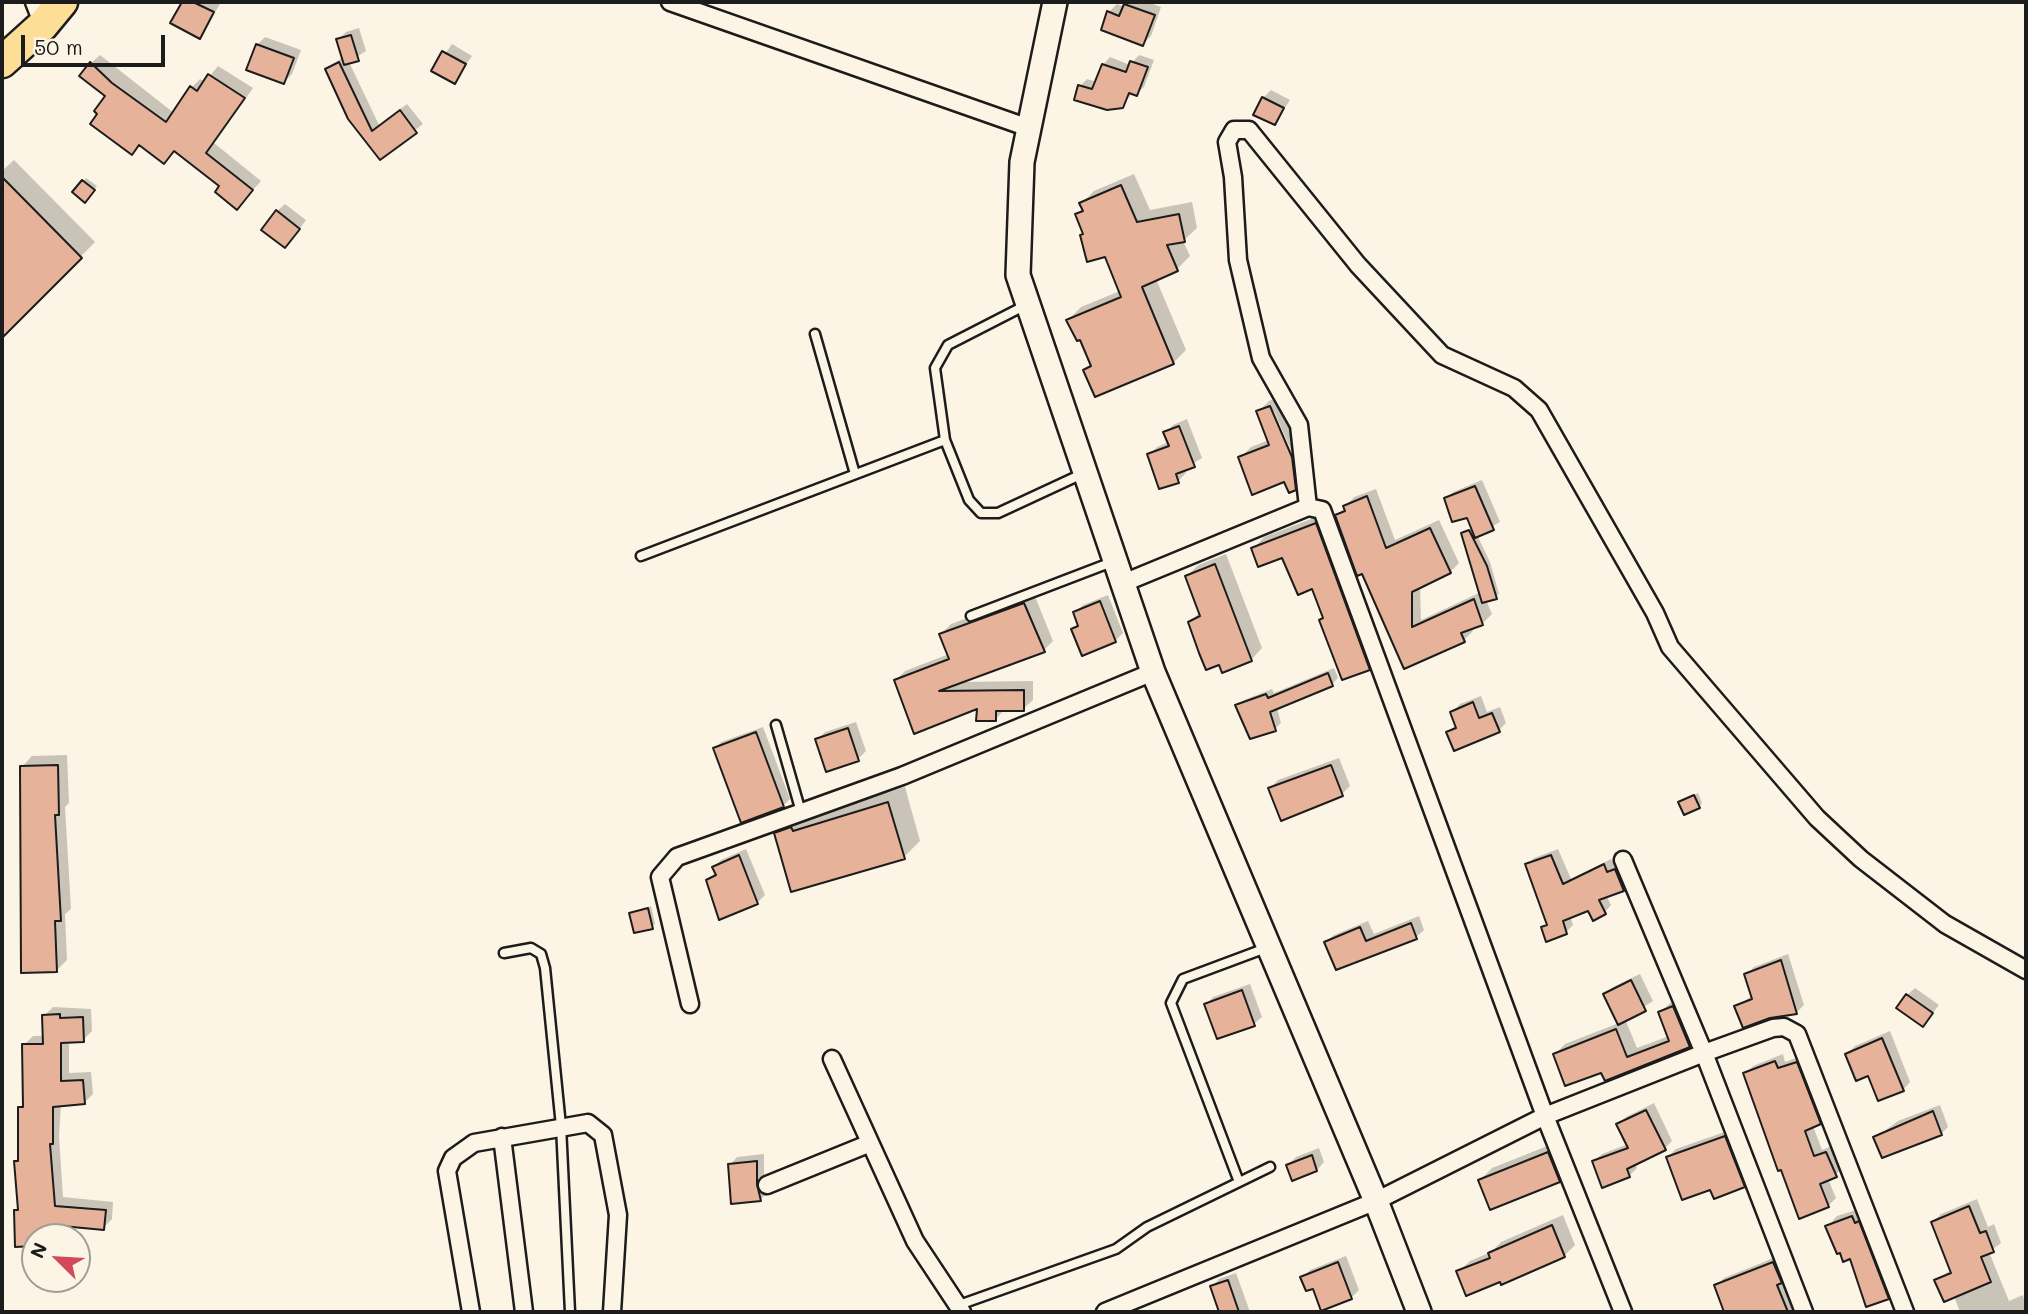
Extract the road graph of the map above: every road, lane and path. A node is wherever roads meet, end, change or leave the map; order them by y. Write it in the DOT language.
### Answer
graph roads {
  1 [pos="62,2"];
  2 [pos="670,2"];
  3 [pos="1055,2"];
  4 [pos="38,13"];
  5 [pos="2,62"];
  6 [pos="1029,128"];
  7 [pos="1028,303"];
  8 [pos="815,334"];
  9 [pos="945,440"];
  10 [pos="1085,473"];
  11 [pos="855,474"];
  12 [pos="1308,507"];
  13 [pos="641,556"];
  14 [pos="1115,561"];
  15 [pos="1121,584"];
  16 [pos="971,616"];
  17 [pos="1153,673"];
  18 [pos="776,725"];
  19 [pos="801,812"];
  20 [pos="1623,860"];
  21 [pos="1269,947"];
  22 [pos="503,953"];
  23 [pos="2026,970"];
  24 [pos="690,1004"];
  25 [pos="1704,1053"];
  26 [pos="832,1059"];
  27 [pos="1545,1116"];
  28 [pos="561,1126"];
  29 [pos="502,1137"];
  30 [pos="868,1144"];
  31 [pos="1270,1167"];
  32 [pos="1239,1182"];
  33 [pos="767,1185"];
  34 [pos="1376,1201"];
  35 [pos="960,1309"];
  36 [pos="471,1312"];
  37 [pos="524,1312"];
  38 [pos="570,1312"];
  39 [pos="612,1312"];
  40 [pos="1105,1312"];
  41 [pos="1419,1312"];
  42 [pos="1623,1312"];
  43 [pos="1804,1312"];
  44 [pos="1905,1312"];
  1 -- 4 [label="highway"];
  2 -- 6 [label="street"];
  3 -- 6 [label="street"];
  4 -- 5 [label="highway"];
  6 -- 7 [label="street"];
  7 -- 9 [label="lane"];
  7 -- 10 [label="street"];
  8 -- 11 [label="lane"];
  9 -- 10 [label="lane"];
  9 -- 11 [label="lane"];
  10 -- 14 [label="street"];
  11 -- 13 [label="lane"];
  12 -- 15 [label="street"];
  12 -- 23 [label="street"];
  12 -- 27 [label="street"];
  14 -- 15 [label="street"];
  14 -- 16 [label="lane"];
  15 -- 17 [label="street"];
  17 -- 19 [label="street"];
  17 -- 21 [label="street"];
  18 -- 19 [label="lane"];
  19 -- 24 [label="street"];
  20 -- 25 [label="street"];
  21 -- 32 [label="lane"];
  21 -- 34 [label="street"];
  22 -- 28 [label="lane"];
  25 -- 27 [label="street"];
  25 -- 43 [label="street"];
  25 -- 44 [label="street"];
  26 -- 30 [label="street"];
  27 -- 34 [label="street"];
  27 -- 42 [label="street"];
  28 -- 29 [label="street"];
  28 -- 38 [label="lane"];
  28 -- 39 [label="street"];
  29 -- 36 [label="street"];
  29 -- 37 [label="street"];
  30 -- 33 [label="street"];
  30 -- 35 [label="street"];
  31 -- 32 [label="lane"];
  32 -- 35 [label="lane"];
  34 -- 40 [label="street"];
  34 -- 41 [label="street"];
}
